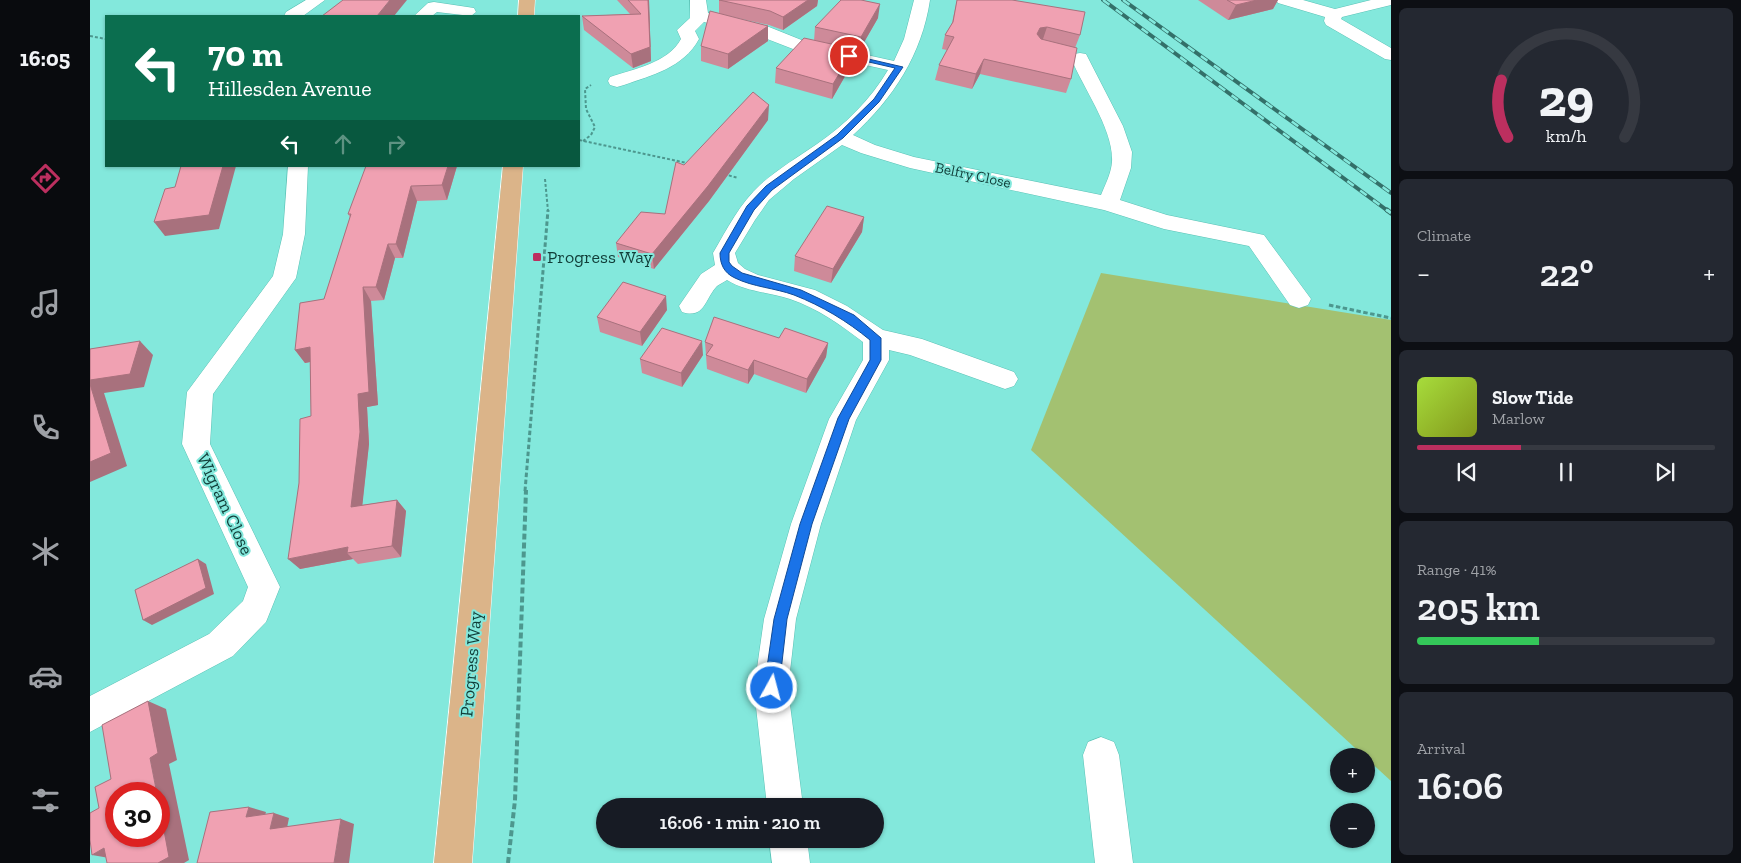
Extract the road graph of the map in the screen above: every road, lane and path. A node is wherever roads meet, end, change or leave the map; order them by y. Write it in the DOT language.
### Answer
graph roads {
  1 [pos="317,0"];
  2 [pos="528,0"];
  3 [pos="922,0"];
  4 [pos="1284,0"];
  5 [pos="1391,0"];
  6 [pos="433,8"];
  7 [pos="699,8"];
  8 [pos="468,12"];
  9 [pos="1335,14"];
  10 [pos="294,15"];
  11 [pos="526,15"];
  12 [pos="90,36"];
  13 [pos="105,39"];
  14 [pos="1080,54"];
  15 [pos="1391,55"];
  16 [pos="899,67"];
  17 [pos="617,81"];
  18 [pos="840,137"];
  19 [pos="580,140"];
  20 [pos="692,164"];
  21 [pos="298,167"];
  22 [pos="513,167"];
  23 [pos="718,172"];
  24 [pos="544,173"];
  25 [pos="769,188"];
  26 [pos="1108,204"];
  27 [pos="1265,220"];
  28 [pos="1256,240"];
  29 [pos="728,268"];
  30 [pos="1299,299"];
  31 [pos="691,306"];
  32 [pos="1391,318"];
  33 [pos="876,338"];
  34 [pos="1005,379"];
  35 [pos="90,715"];
  36 [pos="1101,755"];
  37 [pos="784,798"];
  38 [pos="789,848"];
  39 [pos="453,863"];
  40 [pos="508,863"];
  41 [pos="791,863"];
  42 [pos="1114,863"];
  1 -- 10 [label="street"];
  2 -- 11 [label="main road"];
  3 -- 16 [label="street"];
  4 -- 9 [label="street"];
  5 -- 9 [label="street"];
  6 -- 8 [label="street"];
  7 -- 16 [label="street"];
  7 -- 17 [label="street"];
  9 -- 15 [label="street"];
  12 -- 13 [label="path"];
  14 -- 26 [label="street"];
  16 -- 18 [label="street"];
  18 -- 25 [label="street"];
  18 -- 26 [label="street, Belfry Close"];
  19 -- 20 [label="path"];
  21 -- 35 [label="street, Wigram Close"];
  22 -- 39 [label="main road, Progress Way"];
  23 -- 25 [label="path"];
  24 -- 40 [label="path"];
  25 -- 29 [label="street"];
  26 -- 28 [label="street, Belfry Close"];
  27 -- 28 [label="street"];
  28 -- 30 [label="street"];
  29 -- 31 [label="street"];
  29 -- 33 [label="street"];
  30 -- 32 [label="path"];
  33 -- 34 [label="street"];
  33 -- 37 [label="street"];
  36 -- 42 [label="street"];
  38 -- 41 [label="street"];
}
